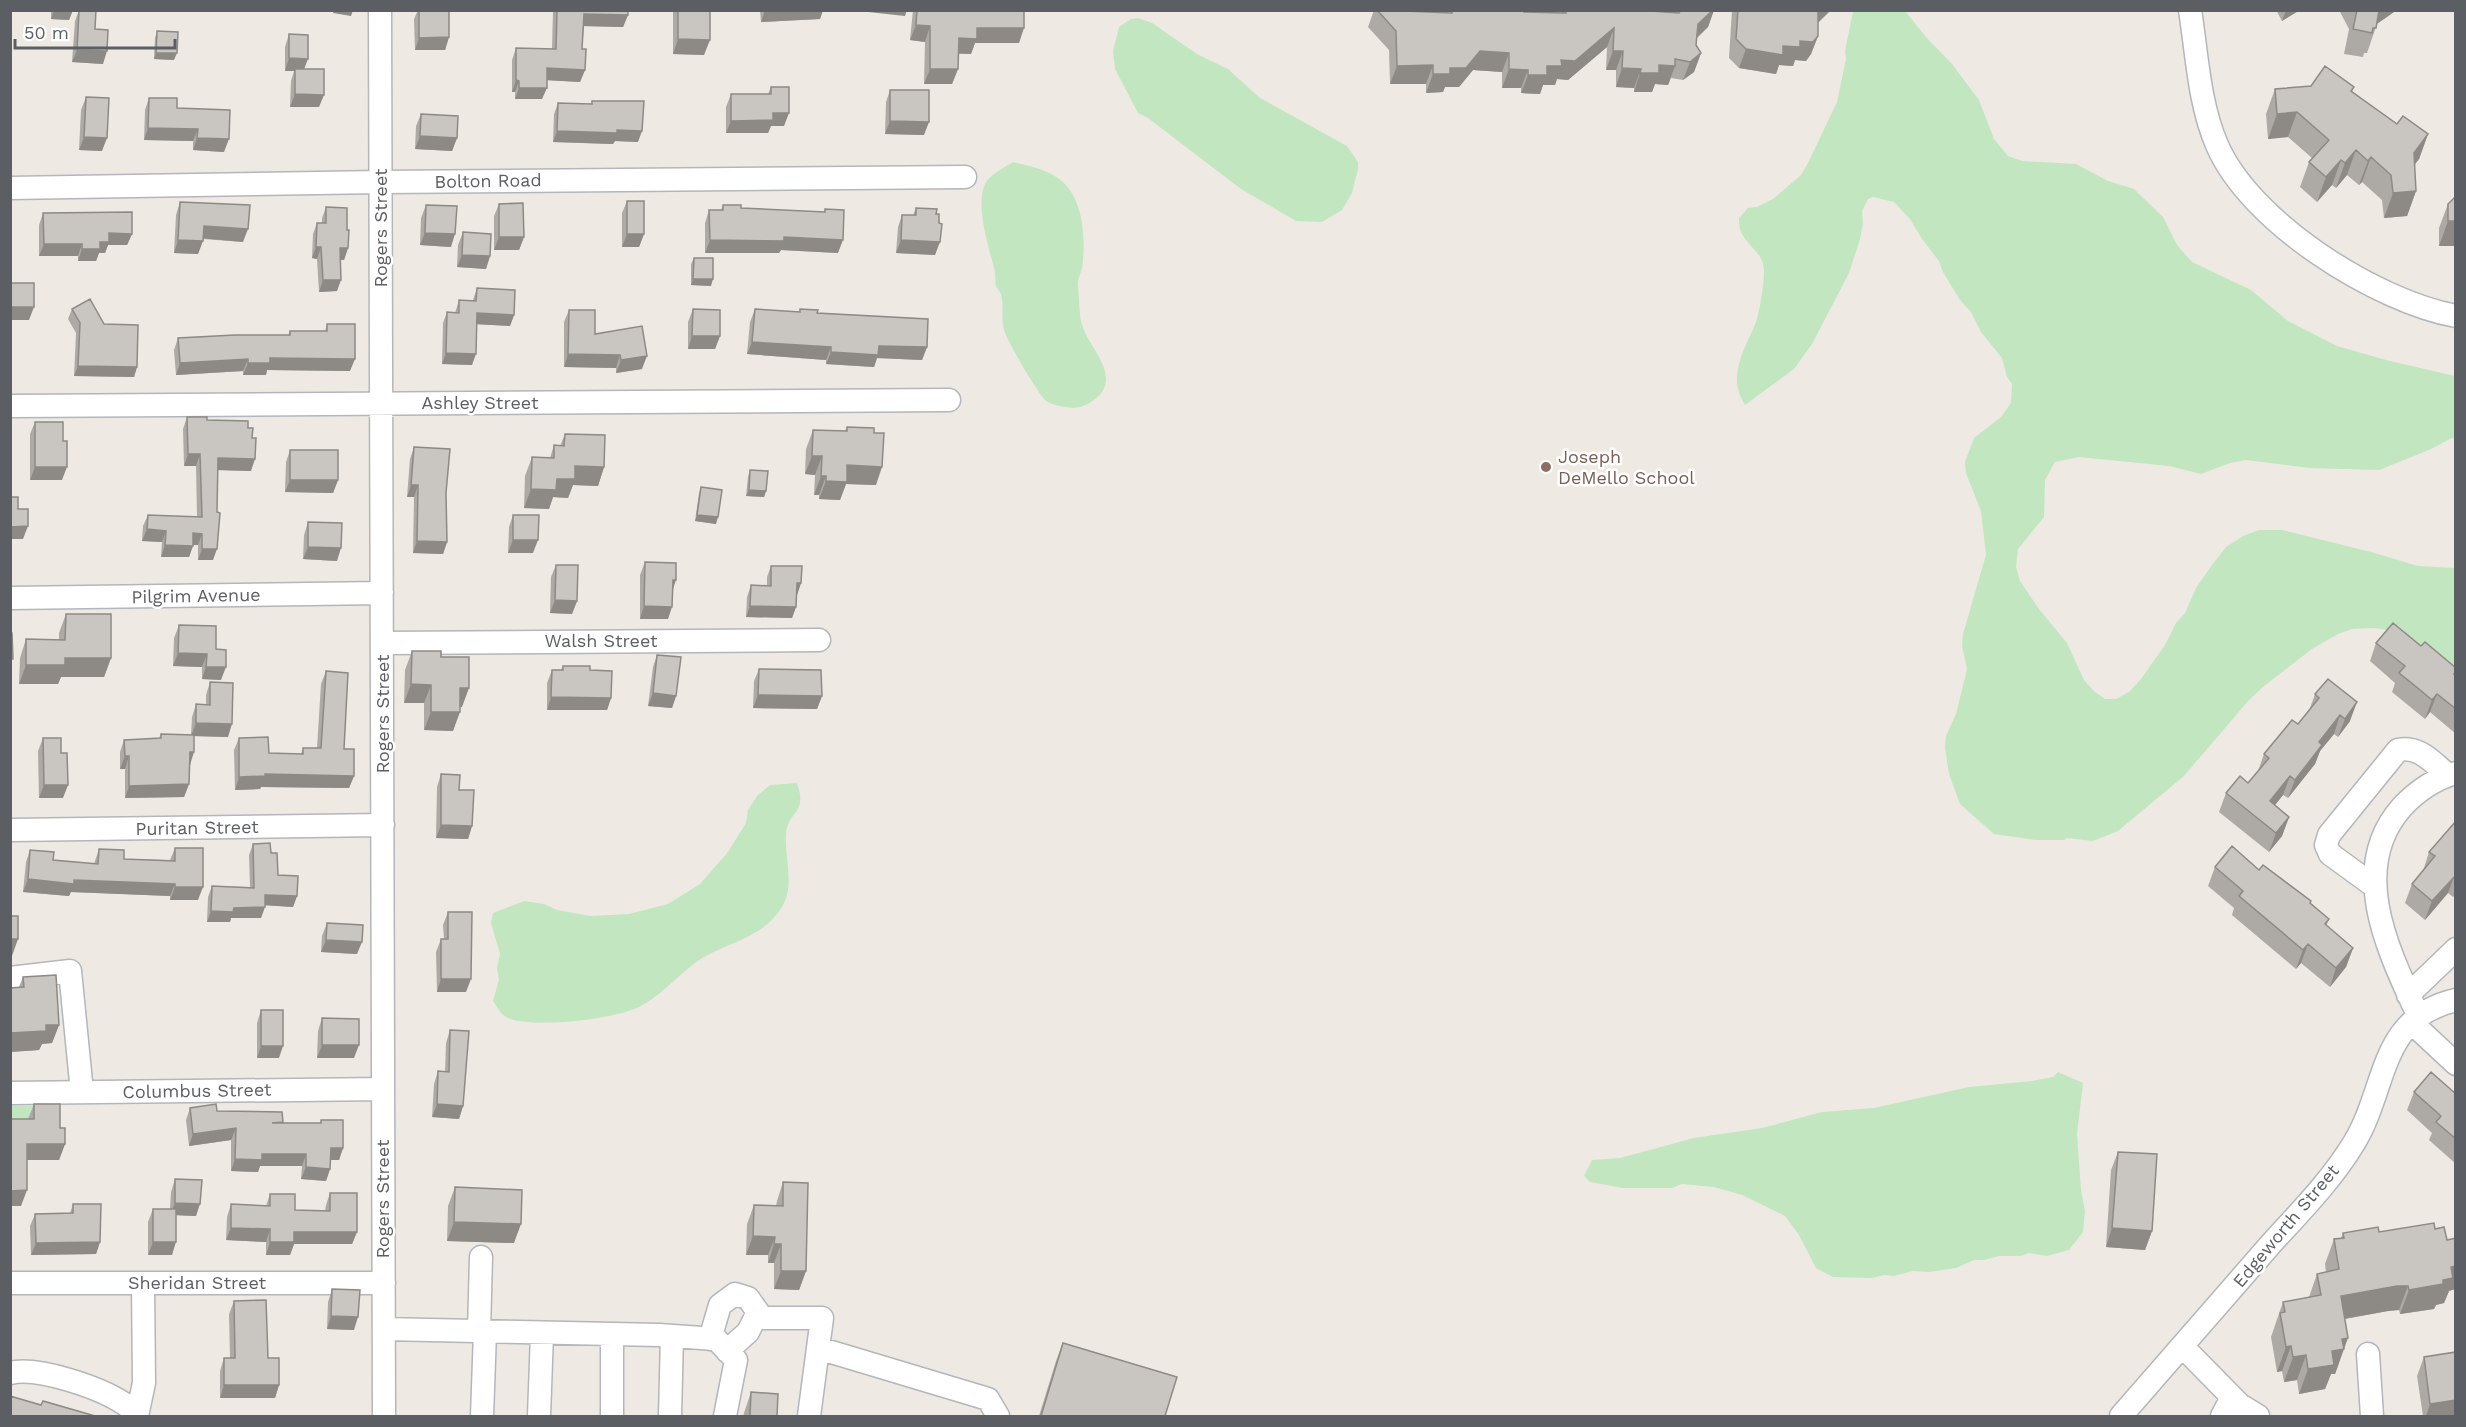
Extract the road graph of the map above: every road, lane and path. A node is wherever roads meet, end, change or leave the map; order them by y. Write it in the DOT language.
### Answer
graph roads {
  1 [pos="380,10"];
  2 [pos="2190,10"];
  3 [pos="965,177"];
  4 [pos="381,182"];
  5 [pos="10,188"];
  6 [pos="2456,316"];
  7 [pos="949,400"];
  8 [pos="381,404"];
  9 [pos="10,406"];
  10 [pos="382,593"];
  11 [pos="10,598"];
  12 [pos="819,640"];
  13 [pos="383,643"];
  14 [pos="2452,774"];
  15 [pos="383,825"];
  16 [pos="10,830"];
  17 [pos="2374,886"];
  18 [pos="2456,949"];
  19 [pos="10,978"];
  20 [pos="2408,995"];
  21 [pos="2456,1000"];
  22 [pos="2415,1019"];
  23 [pos="2456,1064"];
  24 [pos="383,1089"];
  25 [pos="82,1092"];
  26 [pos="10,1093"];
  27 [pos="482,1257"];
  28 [pos="384,1282"];
  29 [pos="10,1283"];
  30 [pos="143,1283"];
  31 [pos="755,1318"];
  32 [pos="384,1329"];
  33 [pos="482,1332"];
  34 [pos="543,1334"];
  35 [pos="612,1335"];
  36 [pos="672,1336"];
  37 [pos="719,1345"];
  38 [pos="2182,1346"];
  39 [pos="818,1348"];
  40 [pos="2368,1354"];
  41 [pos="10,1373"];
  42 [pos="2227,1406"];
  43 [pos="137,1416"];
  44 [pos="384,1416"];
  45 [pos="482,1416"];
  46 [pos="539,1416"];
  47 [pos="612,1416"];
  48 [pos="670,1416"];
  49 [pos="725,1416"];
  50 [pos="809,1416"];
  51 [pos="998,1416"];
  52 [pos="2121,1416"];
  53 [pos="2258,1416"];
  54 [pos="2372,1416"];
  1 -- 4 [label="street, Rogers Street"];
  2 -- 6 [label="street"];
  3 -- 4 [label="street, Bolton Road"];
  4 -- 5 [label="street, Bolton Road"];
  4 -- 8 [label="street, Rogers Street"];
  7 -- 8 [label="street, Ashley Street"];
  8 -- 9 [label="street, Ashley Street"];
  8 -- 10 [label="street, Rogers Street"];
  10 -- 11 [label="street, Pilgrim Avenue"];
  10 -- 13 [label="street, Rogers Street"];
  12 -- 13 [label="street, Walsh Street"];
  13 -- 15 [label="street, Rogers Street"];
  14 -- 17 [label="street"];
  14 -- 17 [label="street"];
  15 -- 16 [label="street, Puritan Street"];
  15 -- 24 [label="street, Rogers Street"];
  17 -- 20 [label="street"];
  18 -- 20 [label="street"];
  19 -- 25 [label="street"];
  20 -- 22 [label="street"];
  21 -- 22 [label="street"];
  22 -- 23 [label="street"];
  22 -- 38 [label="street, Edgeworth Street"];
  24 -- 25 [label="street, Columbus Street"];
  24 -- 28 [label="street, Rogers Street"];
  25 -- 26 [label="street, Columbus Street"];
  27 -- 33 [label="street"];
  28 -- 30 [label="street, Sheridan Street"];
  28 -- 32 [label="street, Rogers Street"];
  29 -- 30 [label="street, Sheridan Street"];
  30 -- 43 [label="street"];
  31 -- 37 [label="street"];
  31 -- 37 [label="street"];
  31 -- 39 [label="street"];
  32 -- 33 [label="street"];
  32 -- 44 [label="street, Rogers Street"];
  33 -- 34 [label="street"];
  33 -- 45 [label="street"];
  34 -- 35 [label="street"];
  34 -- 46 [label="street"];
  35 -- 36 [label="street"];
  35 -- 47 [label="street"];
  36 -- 37 [label="street"];
  36 -- 48 [label="street"];
  37 -- 49 [label="street"];
  38 -- 42 [label="street"];
  38 -- 52 [label="street, Edgeworth Street"];
  39 -- 50 [label="street"];
  39 -- 51 [label="street"];
  40 -- 54 [label="street"];
  41 -- 43 [label="street"];
  42 -- 53 [label="street"];
}
